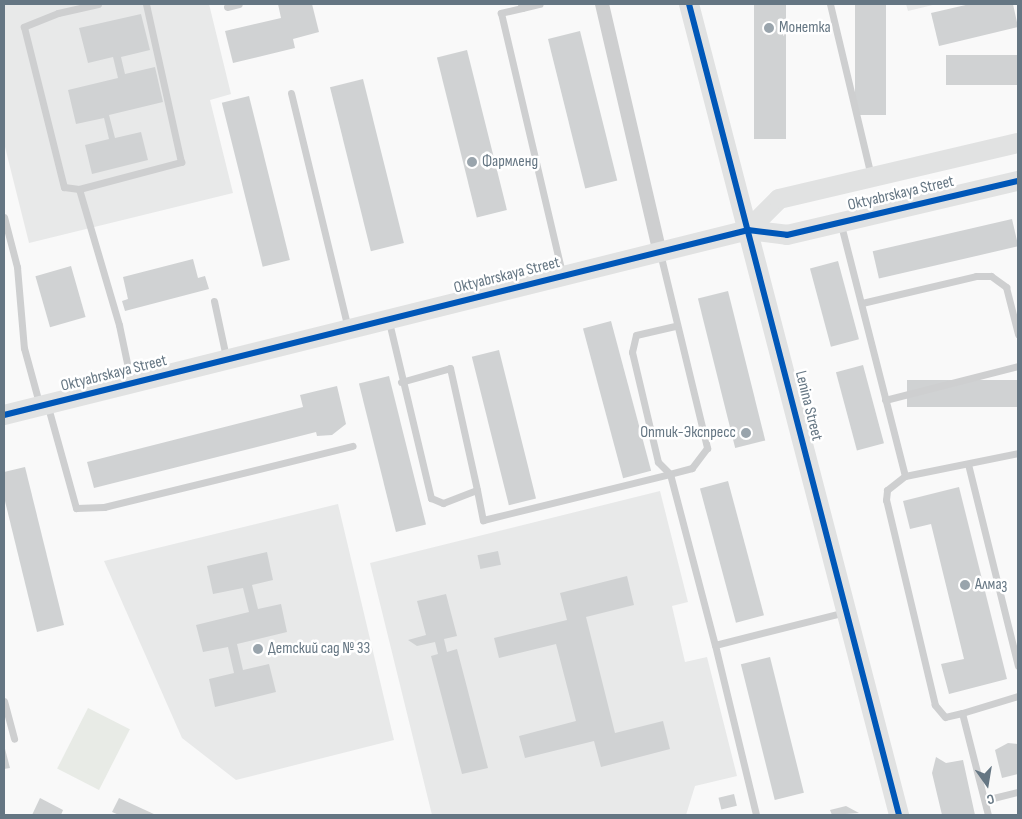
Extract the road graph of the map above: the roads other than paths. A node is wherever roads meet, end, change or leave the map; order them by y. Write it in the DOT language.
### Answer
graph roads {
  1 [pos="98,4"];
  2 [pos="146,4"];
  3 [pos="239,4"];
  4 [pos="540,4"];
  5 [pos="602,4"];
  6 [pos="689,4"];
  7 [pos="830,4"];
  8 [pos="522,6"];
  9 [pos="227,7"];
  10 [pos="291,93"];
  11 [pos="1018,143"];
  12 [pos="872,177"];
  13 [pos="1018,181"];
  14 [pos="79,189"];
  15 [pos="4,217"];
  16 [pos="840,222"];
  17 [pos="748,230"];
  18 [pos="660,253"];
  19 [pos="562,276"];
  20 [pos="214,301"];
  21 [pos="862,304"];
  22 [pos="388,319"];
  23 [pos="675,326"];
  24 [pos="348,329"];
  25 [pos="1018,334"];
  26 [pos="226,360"];
  27 [pos="1018,366"];
  28 [pos="401,382"];
  29 [pos="131,383"];
  30 [pos="885,400"];
  31 [pos="44,405"];
  32 [pos="4,415"];
  33 [pos="353,446"];
  34 [pos="1018,453"];
  35 [pos="968,464"];
  36 [pos="670,474"];
  37 [pos="905,476"];
  38 [pos="477,490"];
  39 [pos="846,611"];
  40 [pos="715,645"];
  41 [pos="1017,657"];
  42 [pos="1018,666"];
  43 [pos="1018,696"];
  44 [pos="4,701"];
  45 [pos="962,713"];
  46 [pos="14,739"];
  47 [pos="1018,792"];
  48 [pos="984,800"];
  49 [pos="756,815"];
  50 [pos="899,815"];
  51 [pos="988,815"];
  1 -- 14 [label="lane"];
  2 -- 14 [label="lane"];
  3 -- 9 [label="lane"];
  4 -- 8 [label="lane"];
  5 -- 18 [label="street"];
  6 -- 17 [label="street, Lenina Street"];
  7 -- 12 [label="lane"];
  8 -- 19 [label="lane"];
  10 -- 24 [label="lane"];
  11 -- 12 [label="street, Oktyabrskaya Street"];
  12 -- 17 [label="street, Oktyabrskaya Street"];
  13 -- 16 [label="street, Oktyabrskaya Street"];
  14 -- 29 [label="lane"];
  15 -- 31 [label="lane"];
  16 -- 17 [label="street, Oktyabrskaya Street"];
  16 -- 21 [label="lane"];
  17 -- 18 [label="street, Oktyabrskaya Street"];
  17 -- 39 [label="street, Lenina Street"];
  18 -- 19 [label="street, Oktyabrskaya Street"];
  18 -- 23 [label="lane"];
  19 -- 22 [label="street, Oktyabrskaya Street"];
  20 -- 26 [label="lane"];
  21 -- 25 [label="lane"];
  21 -- 30 [label="lane"];
  22 -- 24 [label="street, Oktyabrskaya Street"];
  22 -- 28 [label="lane"];
  23 -- 36 [label="lane"];
  23 -- 36 [label="lane"];
  24 -- 26 [label="street, Oktyabrskaya Street"];
  26 -- 29 [label="street, Oktyabrskaya Street"];
  27 -- 30 [label="lane"];
  28 -- 38 [label="lane"];
  28 -- 38 [label="lane"];
  29 -- 31 [label="street, Oktyabrskaya Street"];
  30 -- 37 [label="lane"];
  31 -- 32 [label="street, Oktyabrskaya Street"];
  31 -- 33 [label="lane"];
  34 -- 35 [label="lane"];
  35 -- 37 [label="lane"];
  35 -- 41 [label="lane"];
  36 -- 38 [label="lane"];
  36 -- 40 [label="lane"];
  37 -- 45 [label="lane"];
  39 -- 40 [label="lane"];
  39 -- 50 [label="street, Lenina Street"];
  40 -- 49 [label="lane"];
  41 -- 42 [label="lane"];
  43 -- 45 [label="lane"];
  44 -- 46 [label="lane"];
  45 -- 48 [label="lane"];
  47 -- 48 [label="lane"];
  48 -- 51 [label="lane"];
}
